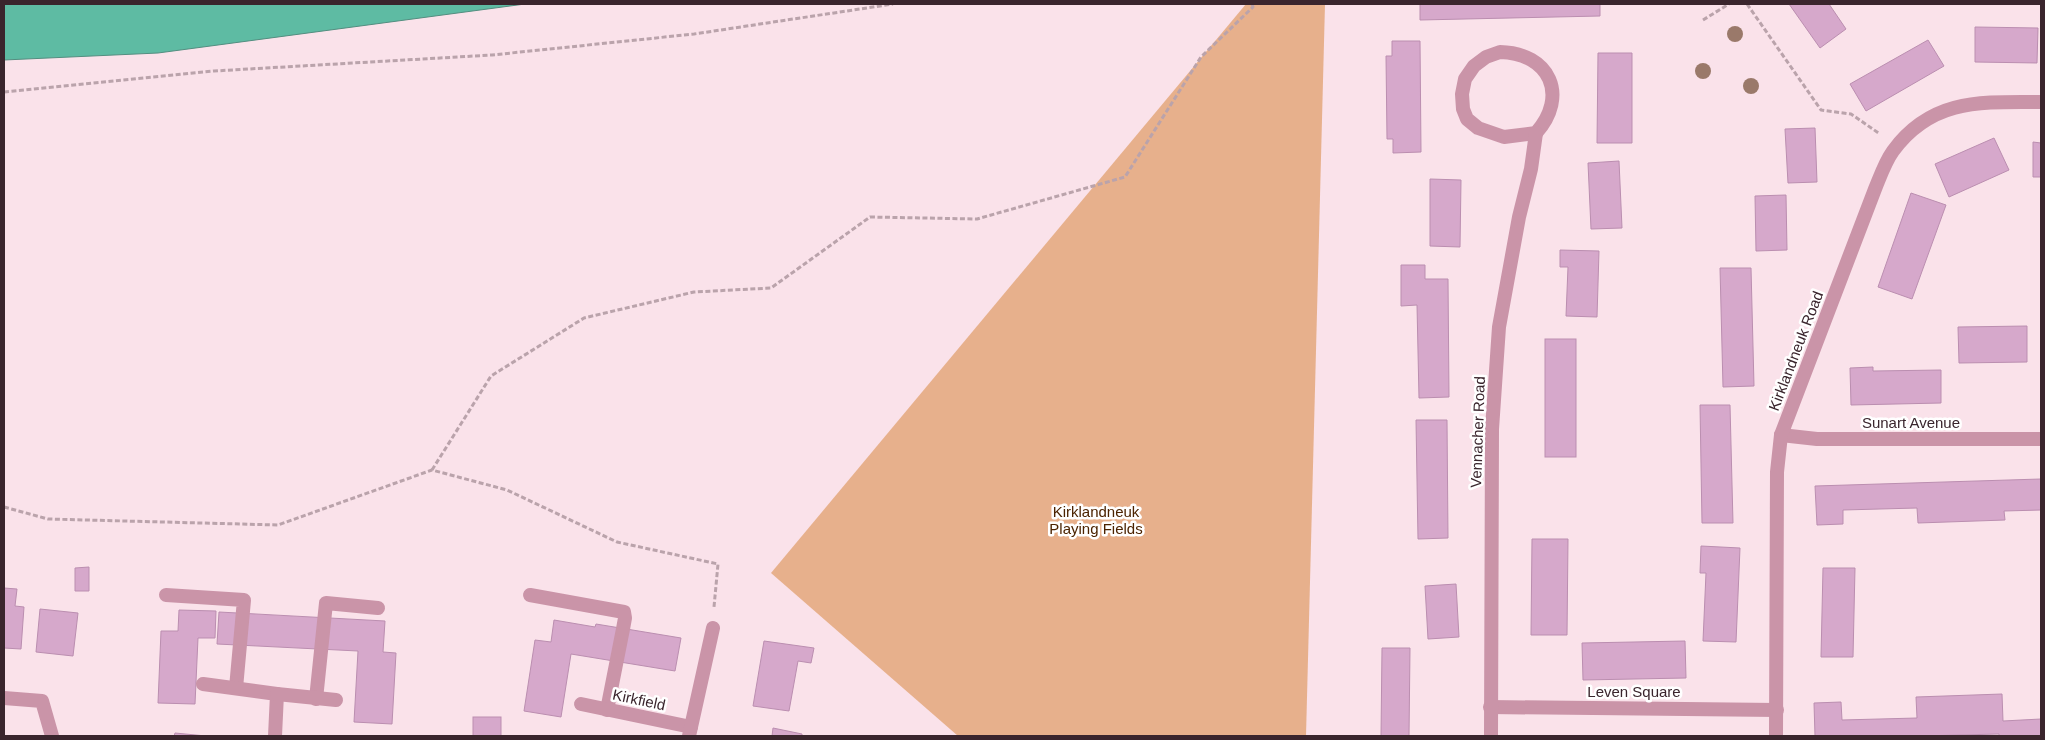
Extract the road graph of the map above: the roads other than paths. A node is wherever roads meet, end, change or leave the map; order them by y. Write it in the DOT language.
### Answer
graph roads {
  1 [pos="2041,102"];
  2 [pos="1536,134"];
  3 [pos="1781,435"];
  4 [pos="2041,439"];
  5 [pos="166,595"];
  6 [pos="530,595"];
  7 [pos="378,608"];
  8 [pos="713,628"];
  9 [pos="203,684"];
  10 [pos="236,688"];
  11 [pos="277,694"];
  12 [pos="4,698"];
  13 [pos="316,698"];
  14 [pos="336,700"];
  15 [pos="581,704"];
  16 [pos="1490,707"];
  17 [pos="607,710"];
  18 [pos="1777,710"];
  19 [pos="690,732"];
  20 [pos="52,736"];
  21 [pos="275,736"];
  22 [pos="1491,736"];
  23 [pos="1776,736"];
  1 -- 3 [label="street, Kirklandneuk Road"];
  2 -- 2 [label="street, Vennacher Road"];
  2 -- 16 [label="street, Vennacher Road"];
  3 -- 4 [label="street, Sunart Avenue"];
  3 -- 18 [label="street, Kirklandneuk Road"];
  5 -- 10 [label="street"];
  6 -- 17 [label="street"];
  7 -- 13 [label="street"];
  8 -- 19 [label="street"];
  9 -- 10 [label="street"];
  10 -- 11 [label="street"];
  11 -- 13 [label="street"];
  11 -- 21 [label="street"];
  12 -- 20 [label="street"];
  13 -- 14 [label="street"];
  15 -- 17 [label="street, Kirkfield"];
  16 -- 18 [label="street, Leven Square"];
  16 -- 22 [label="street, Vennacher Road"];
  17 -- 19 [label="street, Kirkfield"];
  18 -- 23 [label="street, Kirklandneuk Road"];
}
